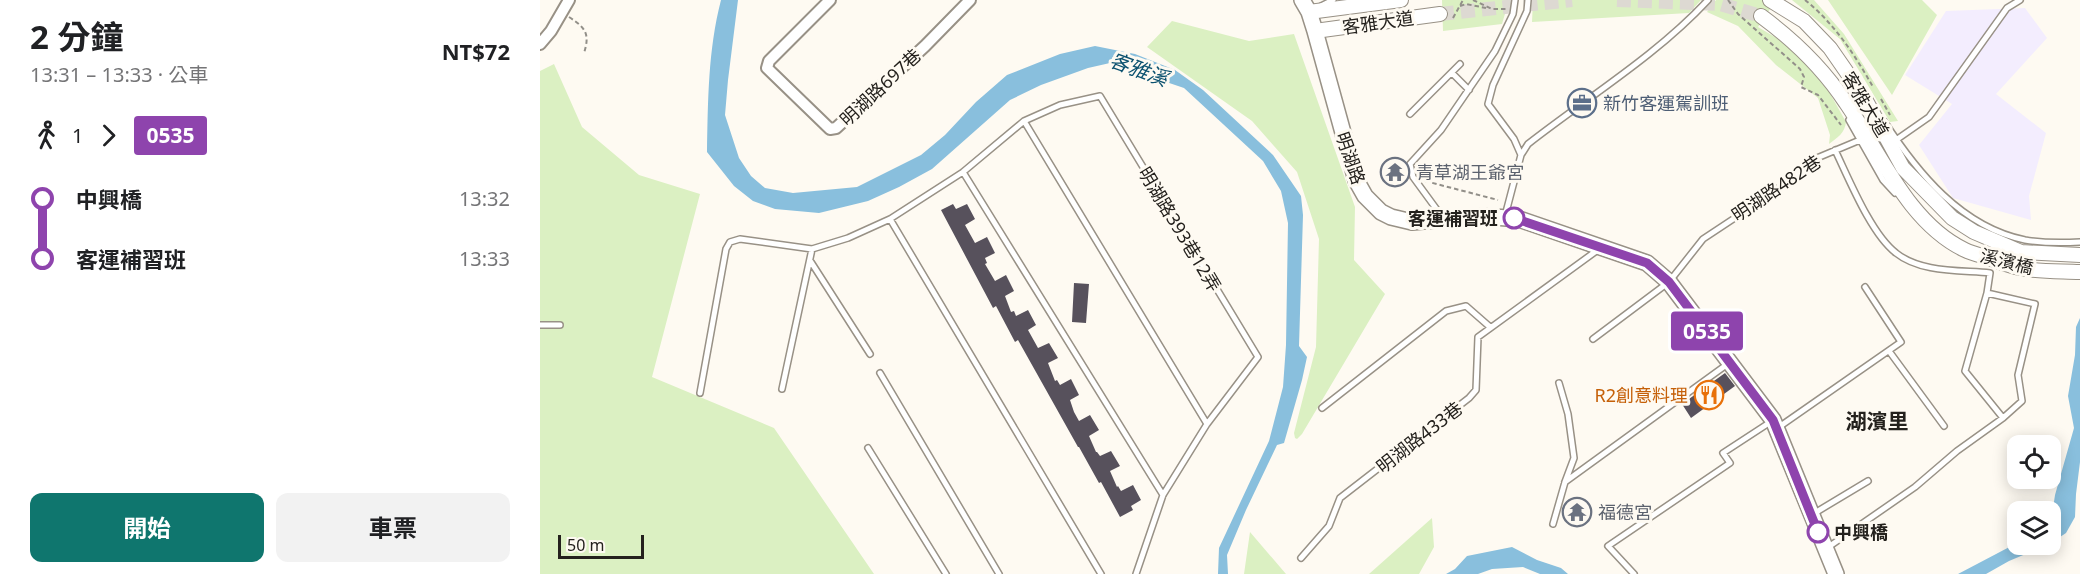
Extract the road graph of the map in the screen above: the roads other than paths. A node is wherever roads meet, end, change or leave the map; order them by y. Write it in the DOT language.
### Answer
graph roads {
  1 [pos="569,0"];
  2 [pos="830,0"];
  3 [pos="970,0"];
  4 [pos="1333,0"];
  5 [pos="1401,0"];
  6 [pos="1515,0"];
  7 [pos="1528,0"];
  8 [pos="1708,0"];
  9 [pos="1770,0"];
  10 [pos="1782,0"];
  11 [pos="2020,0"];
  12 [pos="1306,6"];
  13 [pos="1439,17"];
  14 [pos="1759,18"];
  15 [pos="1316,31"];
  16 [pos="540,44"];
  17 [pos="1460,64"];
  18 [pos="1452,73"];
  19 [pos="1469,90"];
  20 [pos="1410,114"];
  21 [pos="1024,121"];
  22 [pos="1865,139"];
  23 [pos="1891,139"];
  24 [pos="1835,150"];
  25 [pos="1521,155"];
  26 [pos="963,172"];
  27 [pos="1954,212"];
  28 [pos="1505,218"];
  29 [pos="890,219"];
  30 [pos="1444,219"];
  31 [pos="1938,234"];
  32 [pos="2080,242"];
  33 [pos="1603,247"];
  34 [pos="812,249"];
  35 [pos="2080,255"];
  36 [pos="811,262"];
  37 [pos="2080,273"];
  38 [pos="1669,282"];
  39 [pos="1865,287"];
  40 [pos="1987,293"];
  41 [pos="540,325"];
  42 [pos="560,325"];
  43 [pos="1490,327"];
  44 [pos="1593,339"];
  45 [pos="1889,351"];
  46 [pos="870,354"];
  47 [pos="1730,362"];
  48 [pos="880,373"];
  49 [pos="1559,383"];
  50 [pos="782,389"];
  51 [pos="700,393"];
  52 [pos="1322,408"];
  53 [pos="2002,418"];
  54 [pos="1207,424"];
  55 [pos="1776,424"];
  56 [pos="1944,426"];
  57 [pos="868,448"];
  58 [pos="1868,481"];
  59 [pos="1565,482"];
  60 [pos="1163,495"];
  61 [pos="1811,514"];
  62 [pos="1553,524"];
  63 [pos="1825,550"];
  64 [pos="1301,558"];
  65 [pos="946,574"];
  66 [pos="999,574"];
  67 [pos="1101,574"];
  68 [pos="1136,574"];
  69 [pos="1634,574"];
  70 [pos="1836,574"];
  1 -- 16 [label="street"];
  2 -- 3 [label="street, 明湖路697巷"];
  4 -- 12 [label="lane"];
  5 -- 12 [label="street, 客雅大道"];
  6 -- 19 [label="lane"];
  7 -- 25 [label="lane"];
  8 -- 25 [label="lane"];
  9 -- 23 [label="street, 客雅大道"];
  10 -- 23 [label="lane"];
  11 -- 23 [label="lane"];
  12 -- 15 [label="main road, 明湖路"];
  13 -- 15 [label="street, 客雅大道"];
  14 -- 22 [label="street, 客雅大道"];
  15 -- 30 [label="main road, 明湖路"];
  17 -- 18 [label="lane"];
  18 -- 19 [label="lane"];
  18 -- 20 [label="lane"];
  19 -- 30 [label="lane"];
  21 -- 26 [label="lane, 明湖路393巷12弄"];
  21 -- 54 [label="lane"];
  21 -- 54 [label="lane, 明湖路393巷12弄"];
  22 -- 23 [label="lane, 明湖路482巷"];
  22 -- 24 [label="lane, 明湖路482巷"];
  22 -- 31 [label="street, 客雅大道"];
  23 -- 27 [label="street, 客雅大道"];
  24 -- 38 [label="lane, 明湖路482巷"];
  24 -- 40 [label="lane"];
  25 -- 28 [label="lane"];
  26 -- 29 [label="lane, 明湖路393巷12弄"];
  26 -- 60 [label="lane"];
  27 -- 32 [label="lane"];
  27 -- 35 [label="street, 溪濱橋"];
  28 -- 30 [label="main road, 明湖路"];
  28 -- 33 [label="main road, 明湖路"];
  29 -- 34 [label="lane, 明湖路393巷12弄"];
  29 -- 67 [label="lane"];
  31 -- 37 [label="street, 溪濱橋"];
  33 -- 38 [label="main road, 明湖路"];
  33 -- 43 [label="lane, 明湖路433巷"];
  34 -- 36 [label="lane"];
  34 -- 51 [label="lane"];
  36 -- 46 [label="lane"];
  36 -- 50 [label="lane"];
  38 -- 44 [label="lane, 明湖路482巷"];
  38 -- 47 [label="main road, 明湖路"];
  39 -- 45 [label="lane"];
  40 -- 53 [label="lane"];
  40 -- 53 [label="lane"];
  41 -- 42 [label="lane"];
  43 -- 52 [label="lane"];
  43 -- 64 [label="lane, 明湖路433巷"];
  45 -- 55 [label="lane"];
  45 -- 56 [label="lane"];
  47 -- 55 [label="main road, 明湖路"];
  47 -- 59 [label="lane"];
  48 -- 66 [label="lane"];
  49 -- 59 [label="lane"];
  53 -- 63 [label="lane"];
  54 -- 60 [label="lane, 明湖路393巷12弄"];
  55 -- 61 [label="main road, 明湖路"];
  55 -- 69 [label="lane"];
  57 -- 65 [label="lane"];
  58 -- 61 [label="lane"];
  59 -- 62 [label="lane"];
  60 -- 68 [label="lane, 明湖路393巷12弄"];
  61 -- 63 [label="main road, 明湖路"];
  63 -- 70 [label="main road, 明湖路"];
}
